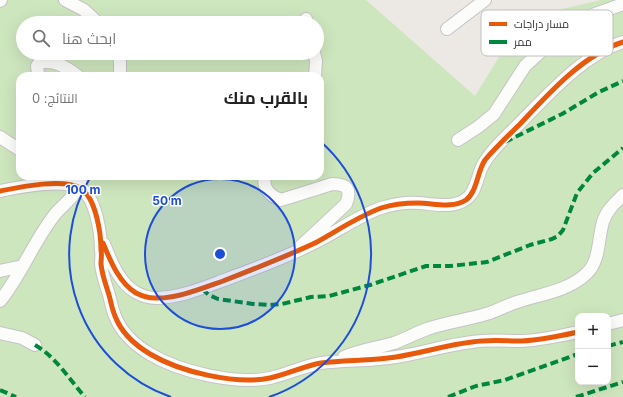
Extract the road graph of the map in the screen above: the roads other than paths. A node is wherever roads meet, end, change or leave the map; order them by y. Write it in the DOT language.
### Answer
graph roads {
  1 [pos="65,0"];
  2 [pos="485,0"];
  3 [pos="623,4"];
  4 [pos="606,10"];
  5 [pos="90,16"];
  6 [pos="447,29"];
  7 [pos="623,42"];
  8 [pos="613,45"];
  9 [pos="535,56"];
  10 [pos="595,56"];
  11 [pos="120,60"];
  12 [pos="316,60"];
  13 [pos="38,72"];
  14 [pos="72,72"];
  15 [pos="120,72"];
  16 [pos="315,72"];
  17 [pos="0,137"];
  18 [pos="458,140"];
  19 [pos="16,147"];
  20 [pos="264,180"];
  21 [pos="80,182"];
  22 [pos="0,191"];
  23 [pos="623,196"];
  24 [pos="100,235"];
  25 [pos="295,251"];
  26 [pos="23,266"];
  27 [pos="1,272"];
  28 [pos="0,301"];
  29 [pos="623,320"];
  30 [pos="611,323"];
  31 [pos="0,333"];
  32 [pos="575,333"];
  33 [pos="35,344"];
  34 [pos="332,362"];
  1 -- 5 [label="street"];
  2 -- 6 [label="street"];
  3 -- 4 [label="street"];
  7 -- 8 [label="street"];
  9 -- 18 [label="street"];
  10 -- 25 [label="street"];
  11 -- 15 [label="street"];
  12 -- 16 [label="street"];
  13 -- 14 [label="street"];
  17 -- 19 [label="street"];
  20 -- 25 [label="street"];
  21 -- 22 [label="street"];
  21 -- 24 [label="street"];
  21 -- 26 [label="street"];
  23 -- 34 [label="street"];
  24 -- 25 [label="street"];
  24 -- 34 [label="street"];
  26 -- 27 [label="street"];
  26 -- 28 [label="street"];
  29 -- 30 [label="street"];
  31 -- 33 [label="street"];
  32 -- 34 [label="street"];
}
